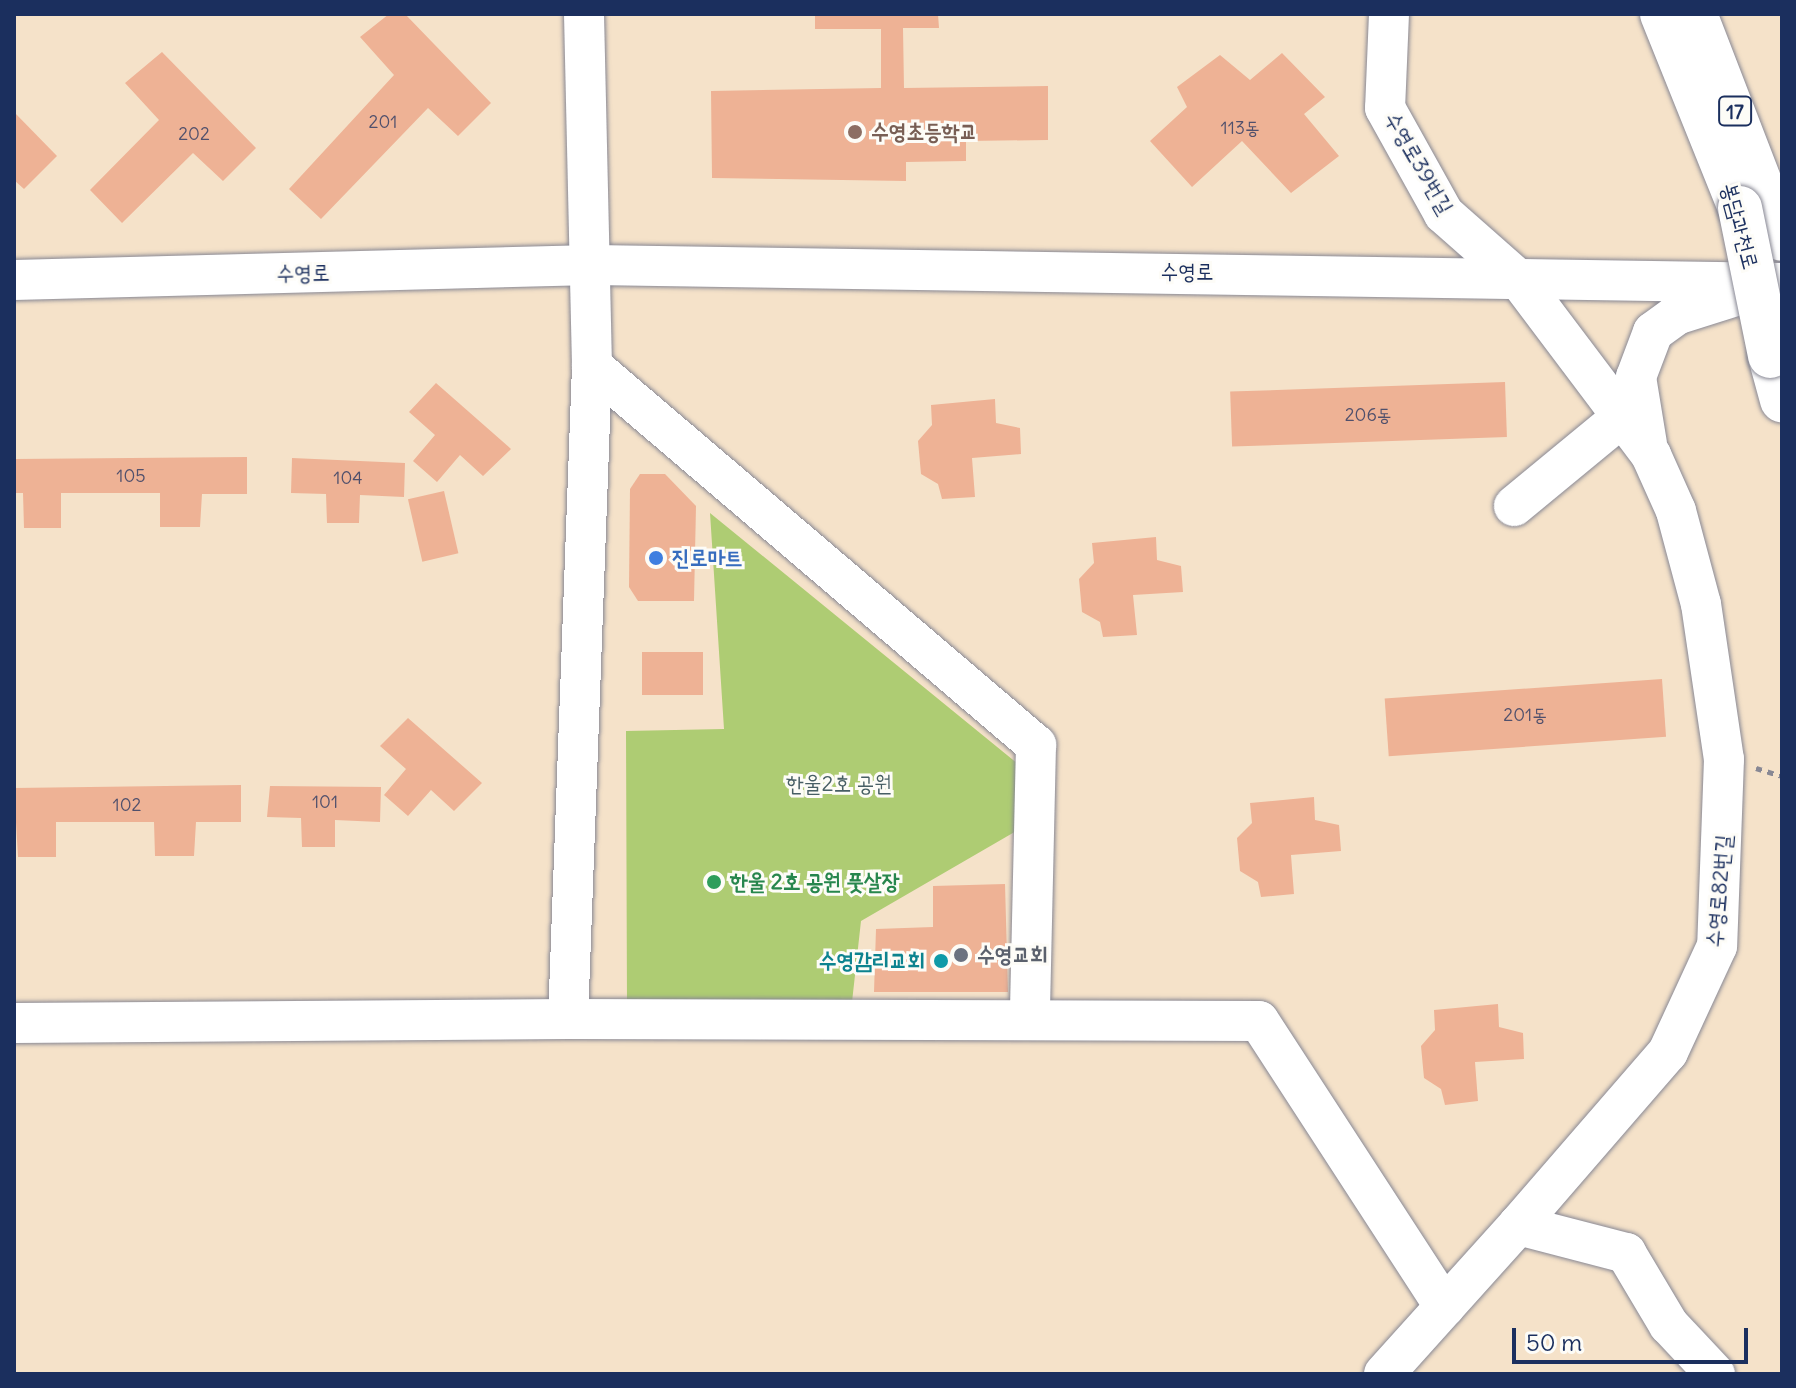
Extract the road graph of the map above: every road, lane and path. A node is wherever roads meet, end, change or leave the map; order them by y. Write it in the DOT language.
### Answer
graph roads {
  1 [pos="584,14"];
  2 [pos="1389,14"];
  3 [pos="1662,14"];
  4 [pos="1695,14"];
  5 [pos="1765,218"];
  6 [pos="593,265"];
  7 [pos="14,280"];
  8 [pos="1520,281"];
  9 [pos="1782,283"];
  10 [pos="592,366"];
  11 [pos="1782,400"];
  12 [pos="1622,417"];
  13 [pos="1651,455"];
  14 [pos="1514,506"];
  15 [pos="1030,1018"];
  16 [pos="568,1019"];
  17 [pos="14,1023"];
  18 [pos="1518,1225"];
  19 [pos="1445,1307"];
  20 [pos="1384,1374"];
  21 [pos="1715,1374"];
  1 -- 6 [label="street"];
  2 -- 8 [label="street, 수영로39번길"];
  3 -- 5 [label="highway, 봉담과천로"];
  4 -- 5 [label="highway, 17"];
  5 -- 11 [label="highway, 봉담과천로, bridge"];
  6 -- 7 [label="street, 수영로"];
  6 -- 8 [label="street, 수영로"];
  6 -- 10 [label="street"];
  8 -- 9 [label="street, 수영로"];
  8 -- 12 [label="street, 수영로82번길"];
  9 -- 13 [label="street"];
  10 -- 15 [label="street"];
  10 -- 16 [label="street"];
  12 -- 13 [label="street, 수영로82번길"];
  12 -- 14 [label="street"];
  13 -- 18 [label="street, 수영로82번길"];
  15 -- 16 [label="street"];
  15 -- 19 [label="street"];
  16 -- 17 [label="street"];
  18 -- 19 [label="street, 수영로82번길"];
  18 -- 21 [label="street"];
  19 -- 20 [label="street, 수영로82번길"];
}
